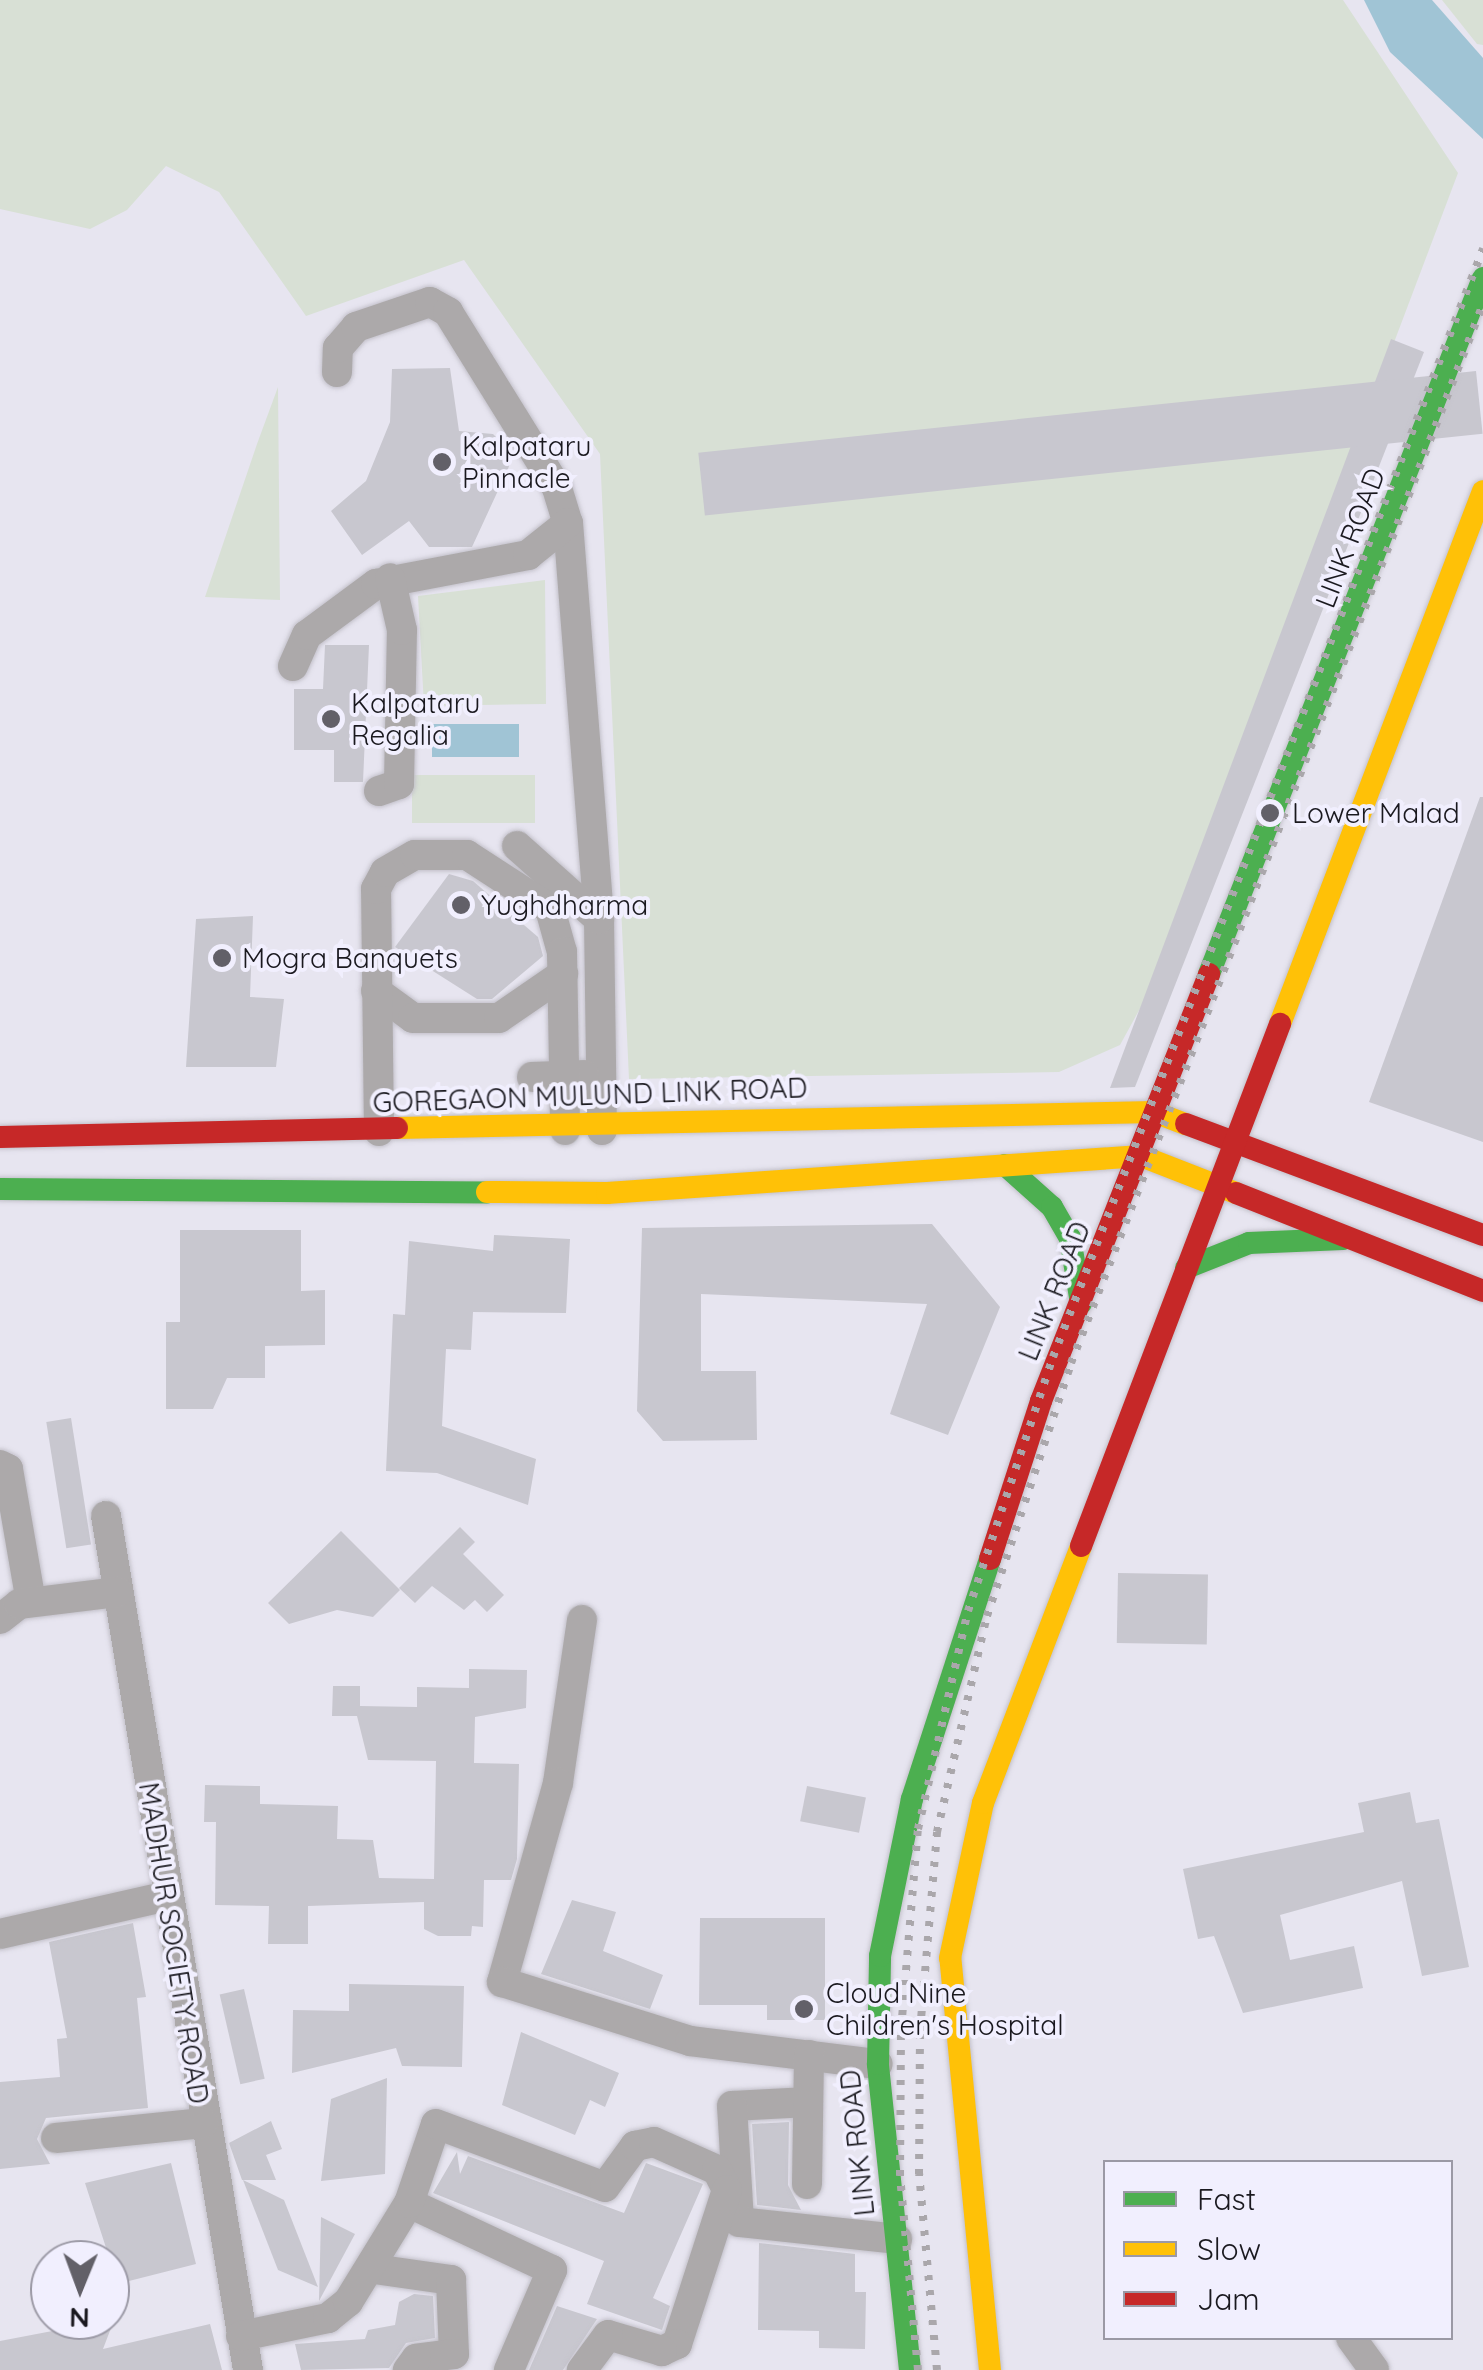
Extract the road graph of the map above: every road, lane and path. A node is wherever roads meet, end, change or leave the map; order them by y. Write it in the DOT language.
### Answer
graph roads {
  1 [pos="1483,278"];
  2 [pos="337,372"];
  3 [pos="1483,491"];
  4 [pos="568,523"];
  5 [pos="390,578"];
  6 [pos="294,666"];
  7 [pos="379,791"];
  8 [pos="517,846"];
  9 [pos="599,919"];
  10 [pos="569,983"];
  11 [pos="376,992"];
  12 [pos="582,1075"];
  13 [pos="532,1077"];
  14 [pos="1154,1112"];
  15 [pos="583,1130"];
  16 [pos="379,1131"];
  17 [pos="124,1135"];
  18 [pos="0,1137"];
  19 [pos="1237,1142"];
  20 [pos="1142,1156"];
  21 [pos="1005,1166"];
  22 [pos="1218,1188"];
  23 [pos="1361,1189"];
  24 [pos="0,1190"];
  25 [pos="122,1190"];
  26 [pos="1483,1235"];
  27 [pos="1343,1239"];
  28 [pos="1186,1268"];
  29 [pos="1483,1292"];
  30 [pos="1081,1303"];
  31 [pos="0,1464"];
  32 [pos="106,1516"];
  33 [pos="118,1592"];
  34 [pos="31,1602"];
  35 [pos="0,1619"];
  36 [pos="582,1620"];
  37 [pos="167,1896"];
  38 [pos="0,1934"];
  39 [pos="809,2055"];
  40 [pos="878,2064"];
  41 [pos="808,2102"];
  42 [pos="204,2123"];
  43 [pos="56,2138"];
  44 [pos="807,2184"];
  45 [pos="409,2203"];
  46 [pos="897,2239"];
  47 [pos="374,2269"];
  48 [pos="241,2336"];
  49 [pos="1352,2340"];
  50 [pos="248,2370"];
  51 [pos="408,2370"];
  52 [pos="509,2370"];
  53 [pos="582,2370"];
  54 [pos="910,2370"];
  55 [pos="990,2370"];
  56 [pos="1374,2370"];
  1 -- 14 [label="main road, LINK ROAD"];
  2 -- 4 [label="street"];
  3 -- 19 [label="main road"];
  4 -- 5 [label="street"];
  4 -- 9 [label="street"];
  5 -- 6 [label="street"];
  5 -- 7 [label="street"];
  8 -- 9 [label="street"];
  9 -- 12 [label="street"];
  10 -- 11 [label="street"];
  10 -- 11 [label="street"];
  10 -- 12 [label="street"];
  11 -- 16 [label="street"];
  12 -- 13 [label="street"];
  12 -- 15 [label="street"];
  14 -- 15 [label="main road, GOREGAON MULUND LINK ROAD"];
  14 -- 19 [label="main road, GOREGAON MULUND LINK ROAD"];
  14 -- 20 [label="main road, LINK ROAD"];
  15 -- 16 [label="main road, GOREGAON MULUND LINK ROAD"];
  16 -- 17 [label="main road, GOREGAON MULUND LINK ROAD"];
  17 -- 18 [label="main road, GOREGAON MULUND LINK ROAD"];
  17 -- 25 [label="main road"];
  19 -- 22 [label="main road"];
  19 -- 23 [label="main road, GOREGAON MULUND LINK ROAD"];
  20 -- 21 [label="main road"];
  20 -- 22 [label="main road"];
  20 -- 30 [label="main road, LINK ROAD"];
  21 -- 25 [label="main road"];
  21 -- 30 [label="main road"];
  22 -- 27 [label="main road"];
  22 -- 28 [label="main road"];
  23 -- 26 [label="main road, GOREGAON MULUND LINK ROAD"];
  23 -- 27 [label="main road"];
  24 -- 25 [label="main road"];
  27 -- 28 [label="main road"];
  27 -- 29 [label="main road"];
  28 -- 55 [label="main road"];
  30 -- 40 [label="main road, LINK ROAD"];
  31 -- 34 [label="street"];
  32 -- 33 [label="street, MADHUR SOCIETY ROAD"];
  33 -- 34 [label="street"];
  33 -- 37 [label="street, MADHUR SOCIETY ROAD"];
  34 -- 35 [label="street"];
  36 -- 39 [label="street"];
  37 -- 38 [label="street"];
  37 -- 42 [label="street, MADHUR SOCIETY ROAD"];
  39 -- 40 [label="street"];
  39 -- 41 [label="street"];
  40 -- 46 [label="main road, LINK ROAD"];
  41 -- 44 [label="street"];
  41 -- 46 [label="street"];
  42 -- 43 [label="street"];
  42 -- 48 [label="street, MADHUR SOCIETY ROAD"];
  45 -- 47 [label="street"];
  45 -- 52 [label="street"];
  45 -- 53 [label="street"];
  46 -- 54 [label="main road, LINK ROAD"];
  47 -- 48 [label="street"];
  47 -- 51 [label="street"];
  48 -- 50 [label="street, MADHUR SOCIETY ROAD"];
  49 -- 56 [label="street"];
}
